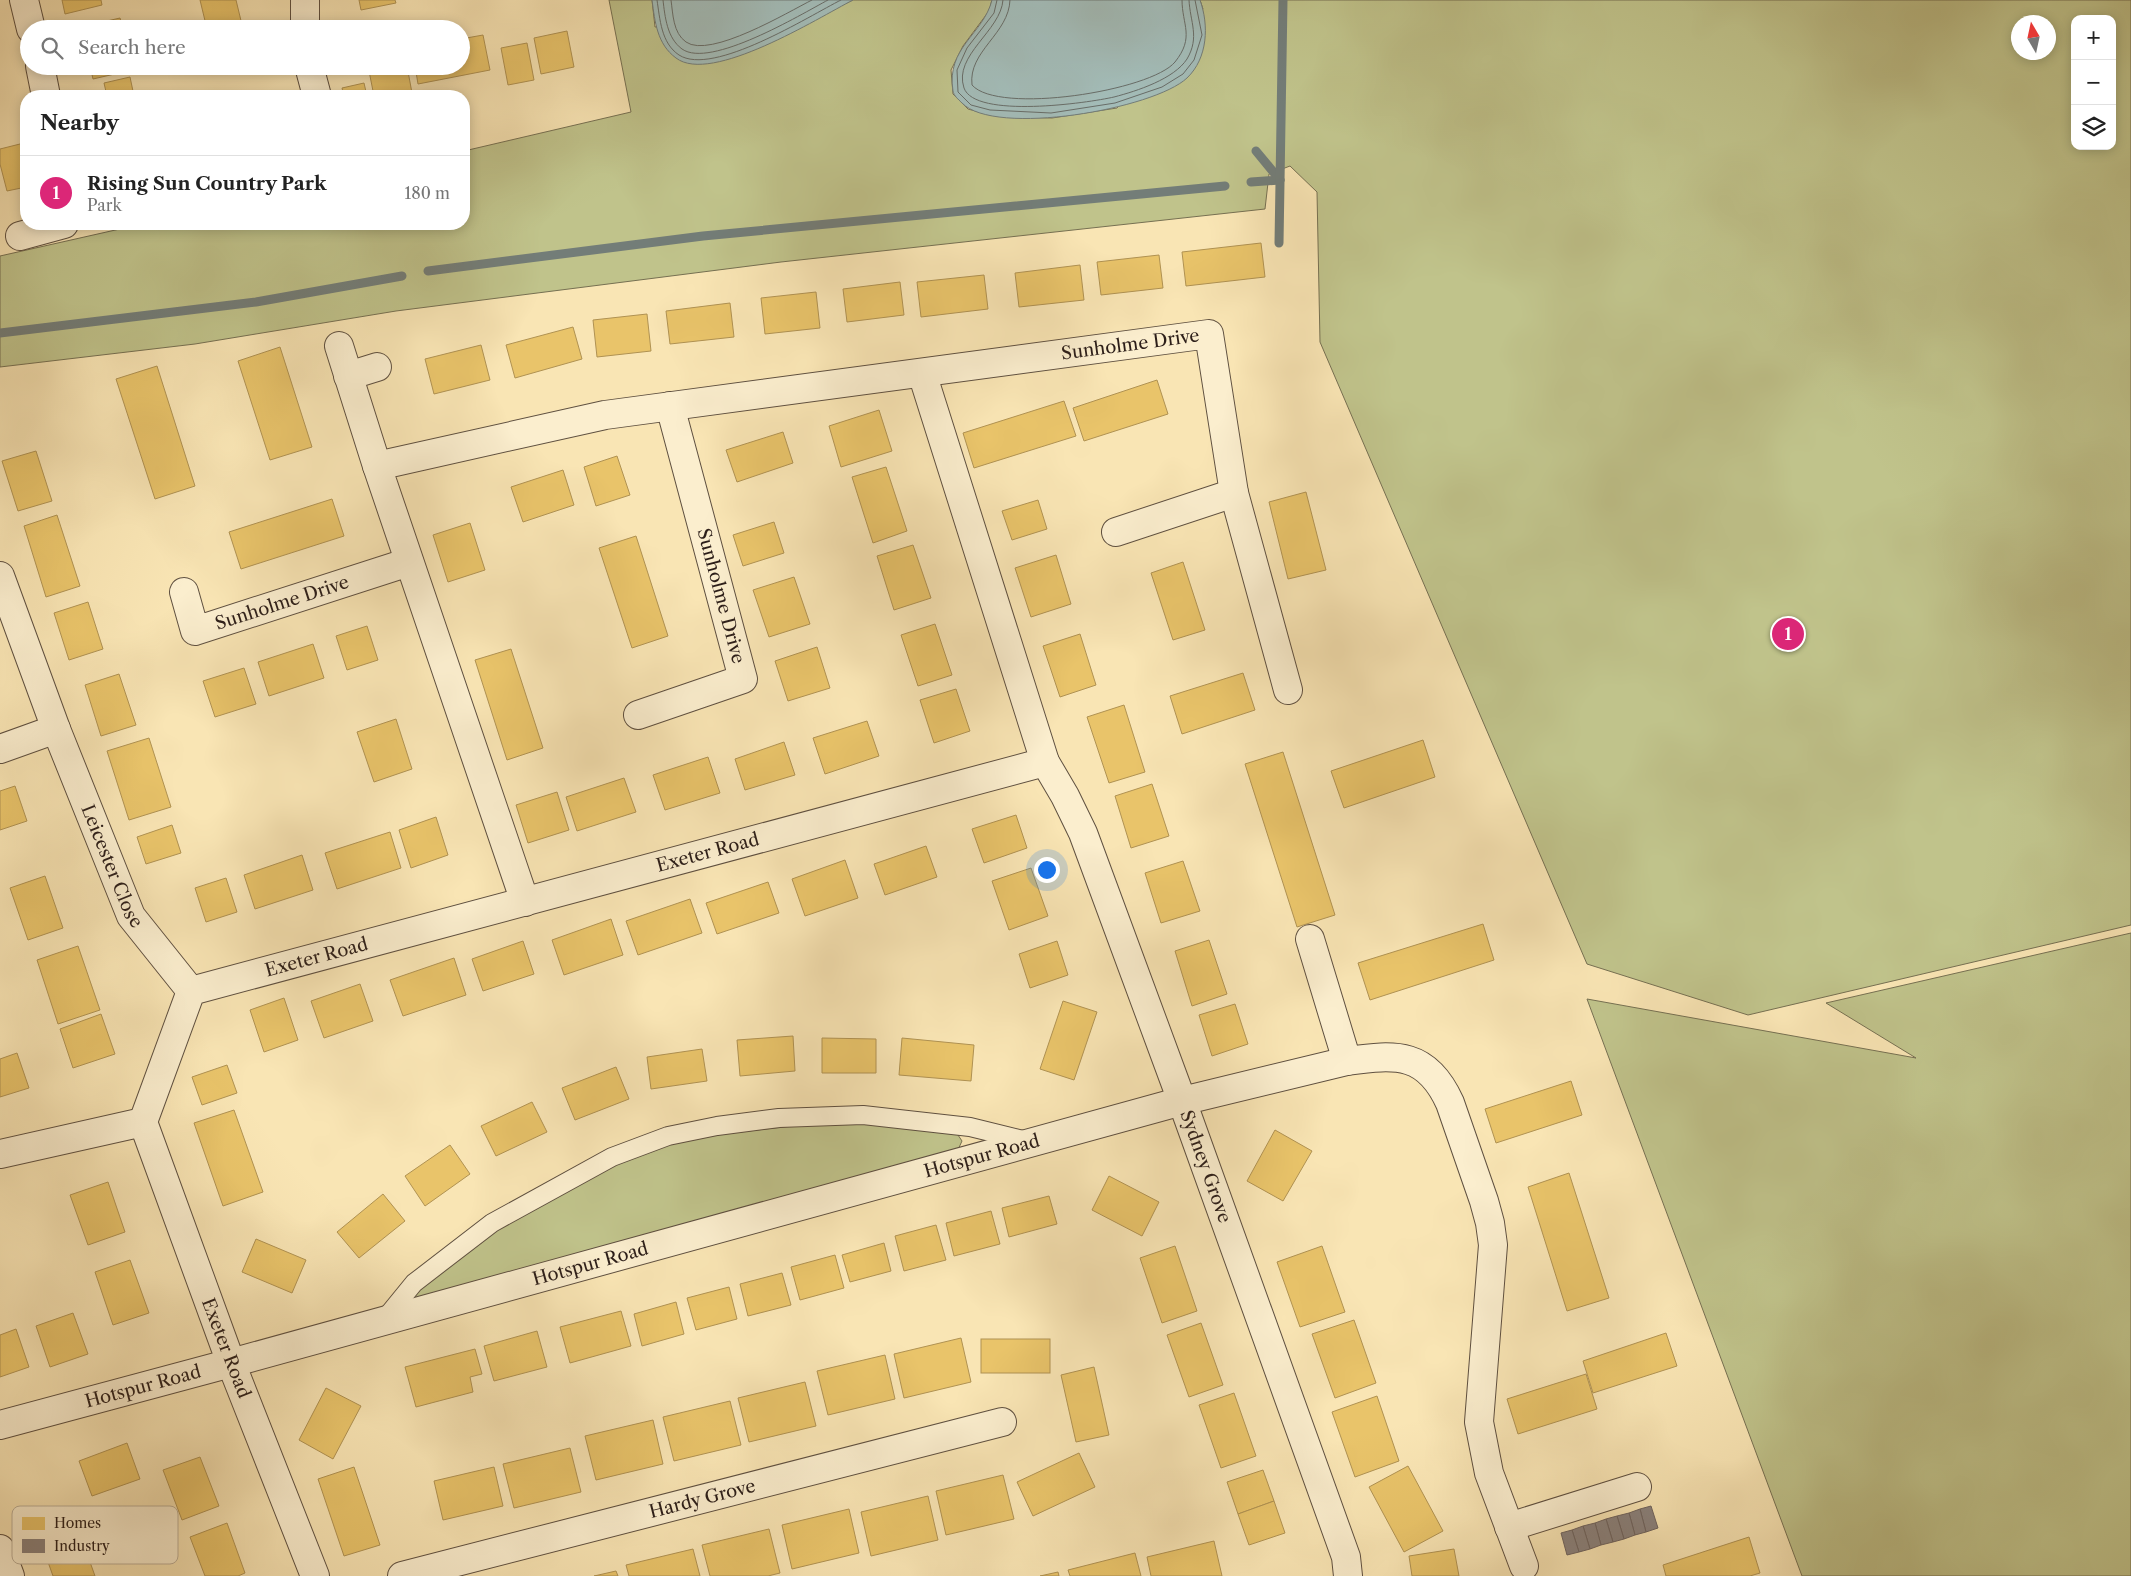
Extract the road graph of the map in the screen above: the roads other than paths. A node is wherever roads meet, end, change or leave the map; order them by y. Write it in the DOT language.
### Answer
graph roads {
  1 [pos="24,0"];
  2 [pos="305,0"];
  3 [pos="29,20"];
  4 [pos="305,20"];
  5 [pos="42,75"];
  6 [pos="311,75"];
  7 [pos="45,90"];
  8 [pos="315,90"];
  9 [pos="42,230"];
  10 [pos="20,236"];
  11 [pos="339,346"];
  12 [pos="378,367"];
  13 [pos="922,373"];
  14 [pos="348,376"];
  15 [pos="670,406"];
  16 [pos="377,466"];
  17 [pos="1234,493"];
  18 [pos="1116,532"];
  19 [pos="409,562"];
  20 [pos="0,576"];
  21 [pos="184,592"];
  22 [pos="1288,690"];
  23 [pos="638,715"];
  24 [pos="56,729"];
  25 [pos="0,749"];
  26 [pos="1045,762"];
  27 [pos="525,902"];
  28 [pos="1310,939"];
  29 [pos="191,991"];
  30 [pos="1347,1062"];
  31 [pos="1182,1100"];
  32 [pos="143,1122"];
  33 [pos="1032,1142"];
  34 [pos="0,1154"];
  35 [pos="383,1321"];
  36 [pos="232,1363"];
  37 [pos="1002,1422"];
  38 [pos="0,1425"];
  39 [pos="1637,1487"];
  40 [pos="1509,1527"];
  41 [pos="0,1549"];
  42 [pos="1524,1566"];
  43 [pos="10,1576"];
  44 [pos="314,1576"];
  45 [pos="402,1576"];
  46 [pos="1348,1576"];
  1 -- 3 [label="street"];
  2 -- 4 [label="street"];
  5 -- 7 [label="street"];
  6 -- 8 [label="street"];
  9 -- 10 [label="street"];
  11 -- 14 [label="street"];
  12 -- 14 [label="street"];
  13 -- 15 [label="street, Sunholme Drive"];
  13 -- 17 [label="street, Sunholme Drive"];
  13 -- 26 [label="street"];
  14 -- 16 [label="street"];
  15 -- 16 [label="street, Sunholme Drive"];
  15 -- 23 [label="street, Sunholme Drive"];
  16 -- 19 [label="street"];
  17 -- 18 [label="street"];
  17 -- 22 [label="street, Sunholme Drive"];
  19 -- 21 [label="street, Sunholme Drive"];
  19 -- 27 [label="street"];
  20 -- 24 [label="street, Leicester Close"];
  24 -- 25 [label="street"];
  24 -- 29 [label="street, Leicester Close"];
  26 -- 27 [label="street, Exeter Road"];
  26 -- 31 [label="street, Sydney Grove"];
  27 -- 29 [label="street, Exeter Road"];
  28 -- 30 [label="street"];
  29 -- 32 [label="street"];
  30 -- 31 [label="street, Hotspur Road"];
  30 -- 40 [label="street, Hotspur Road"];
  31 -- 33 [label="street, Hotspur Road"];
  31 -- 46 [label="street, Sydney Grove"];
  32 -- 34 [label="street"];
  32 -- 36 [label="street, Exeter Road"];
  33 -- 35 [label="street, Hotspur Road"];
  33 -- 35 [label="lane"];
  35 -- 36 [label="street, Hotspur Road"];
  36 -- 38 [label="street, Hotspur Road"];
  36 -- 44 [label="street, Exeter Road"];
  37 -- 45 [label="street, Hardy Grove"];
  39 -- 40 [label="street"];
  40 -- 42 [label="street, Hotspur Road"];
  41 -- 43 [label="street"];
}
